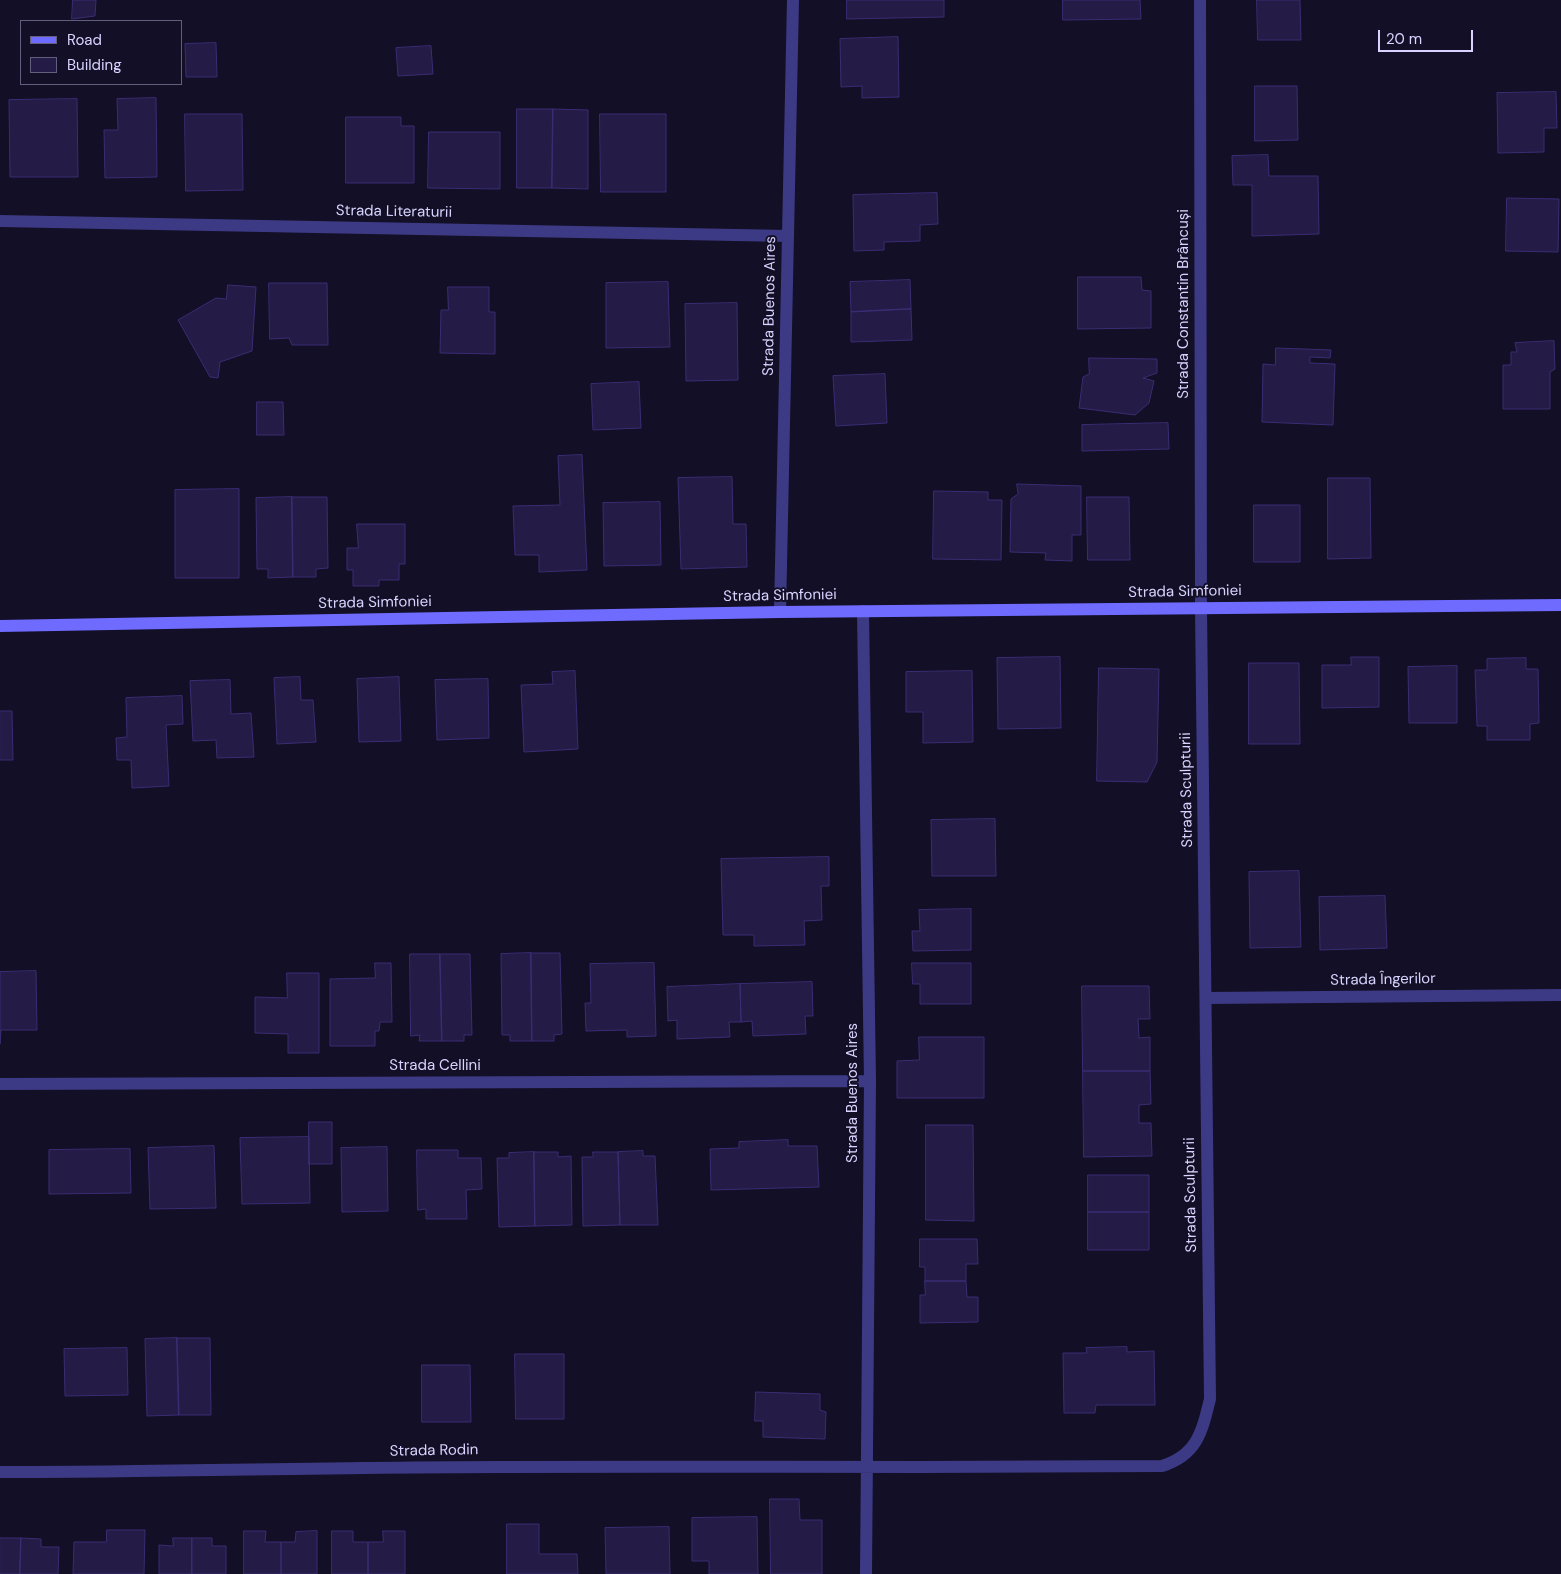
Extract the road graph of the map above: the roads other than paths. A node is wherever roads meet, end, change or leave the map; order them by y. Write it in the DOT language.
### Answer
graph roads {
  1 [pos="793,0"];
  2 [pos="1200,0"];
  3 [pos="0,221"];
  4 [pos="788,236"];
  5 [pos="1561,606"];
  6 [pos="1201,608"];
  7 [pos="780,612"];
  8 [pos="863,612"];
  9 [pos="0,626"];
  10 [pos="1561,995"];
  11 [pos="1206,998"];
  12 [pos="870,1081"];
  13 [pos="0,1084"];
  14 [pos="868,1468"];
  15 [pos="0,1472"];
  16 [pos="866,1574"];
  1 -- 4 [label="street, Strada Buenos Aires"];
  2 -- 6 [label="street, Strada Constantin Brâncuși"];
  3 -- 4 [label="street, Strada Literaturii"];
  4 -- 7 [label="street, Strada Buenos Aires"];
  5 -- 6 [label="street, Strada Simfoniei"];
  6 -- 8 [label="street, Strada Simfoniei"];
  6 -- 11 [label="street, Strada Sculpturii"];
  7 -- 8 [label="street, Strada Simfoniei"];
  7 -- 9 [label="street, Strada Simfoniei"];
  8 -- 12 [label="street, Strada Buenos Aires"];
  10 -- 11 [label="street, Strada Îngerilor"];
  11 -- 14 [label="street, Strada Sculpturii"];
  12 -- 13 [label="street, Strada Cellini"];
  12 -- 14 [label="street, Strada Buenos Aires"];
  14 -- 15 [label="street, Strada Rodin"];
  14 -- 16 [label="street, Strada Buenos Aires"];
}
